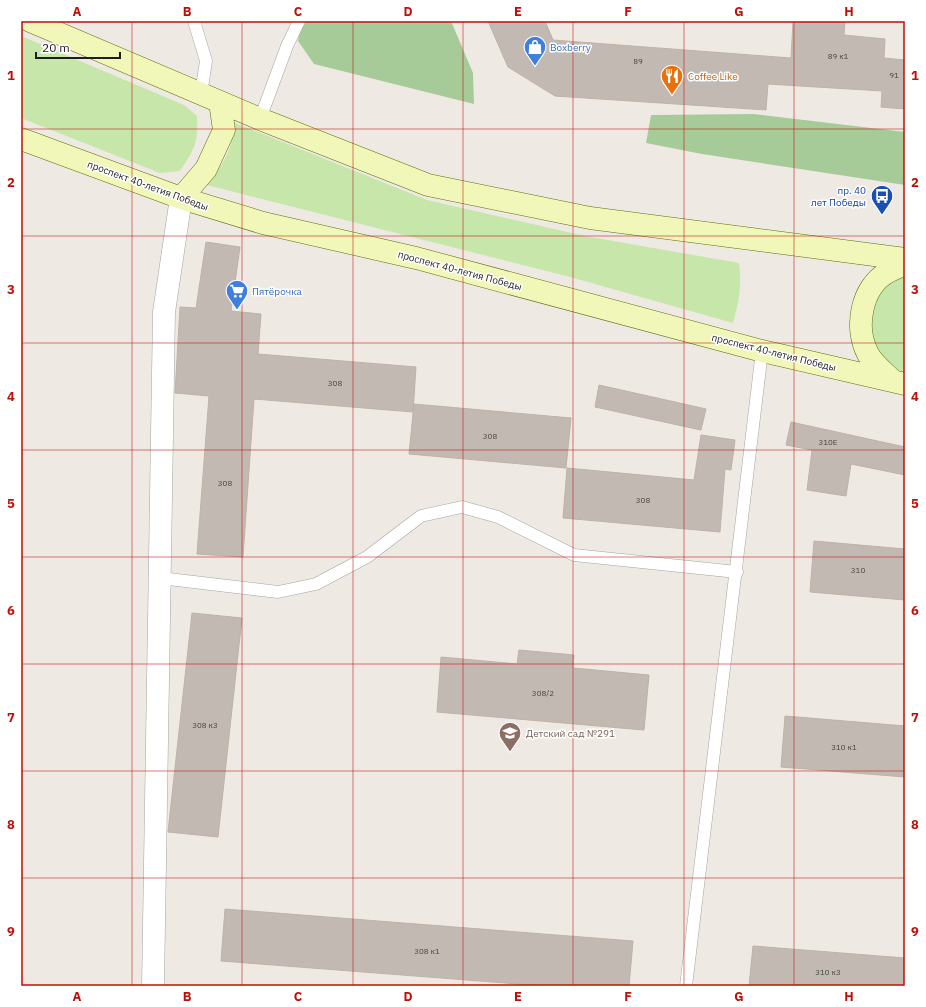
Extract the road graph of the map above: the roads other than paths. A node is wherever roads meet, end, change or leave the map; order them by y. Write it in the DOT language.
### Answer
graph roads {
  1 [pos="30,21"];
  2 [pos="194,21"];
  3 [pos="299,21"];
  4 [pos="211,98"];
  5 [pos="260,119"];
  6 [pos="21,139"];
  7 [pos="181,198"];
  8 [pos="905,259"];
  9 [pos="905,264"];
  10 [pos="762,351"];
  11 [pos="899,382"];
  12 [pos="737,572"];
  13 [pos="160,578"];
  14 [pos="153,986"];
  15 [pos="686,986"];
  1 -- 4 [label="main road"];
  2 -- 4 [label="lane"];
  3 -- 5 [label="lane"];
  4 -- 5 [label="main road"];
  4 -- 7 [label="main road"];
  5 -- 8 [label="main road"];
  6 -- 7 [label="main road, проспект 40-летия Победы"];
  7 -- 10 [label="main road, проспект 40-летия Победы"];
  7 -- 13 [label="street"];
  9 -- 11 [label="main road"];
  10 -- 11 [label="main road, проспект 40-летия Победы"];
  10 -- 12 [label="lane"];
  12 -- 13 [label="lane"];
  12 -- 15 [label="lane"];
  13 -- 14 [label="street"];
}
